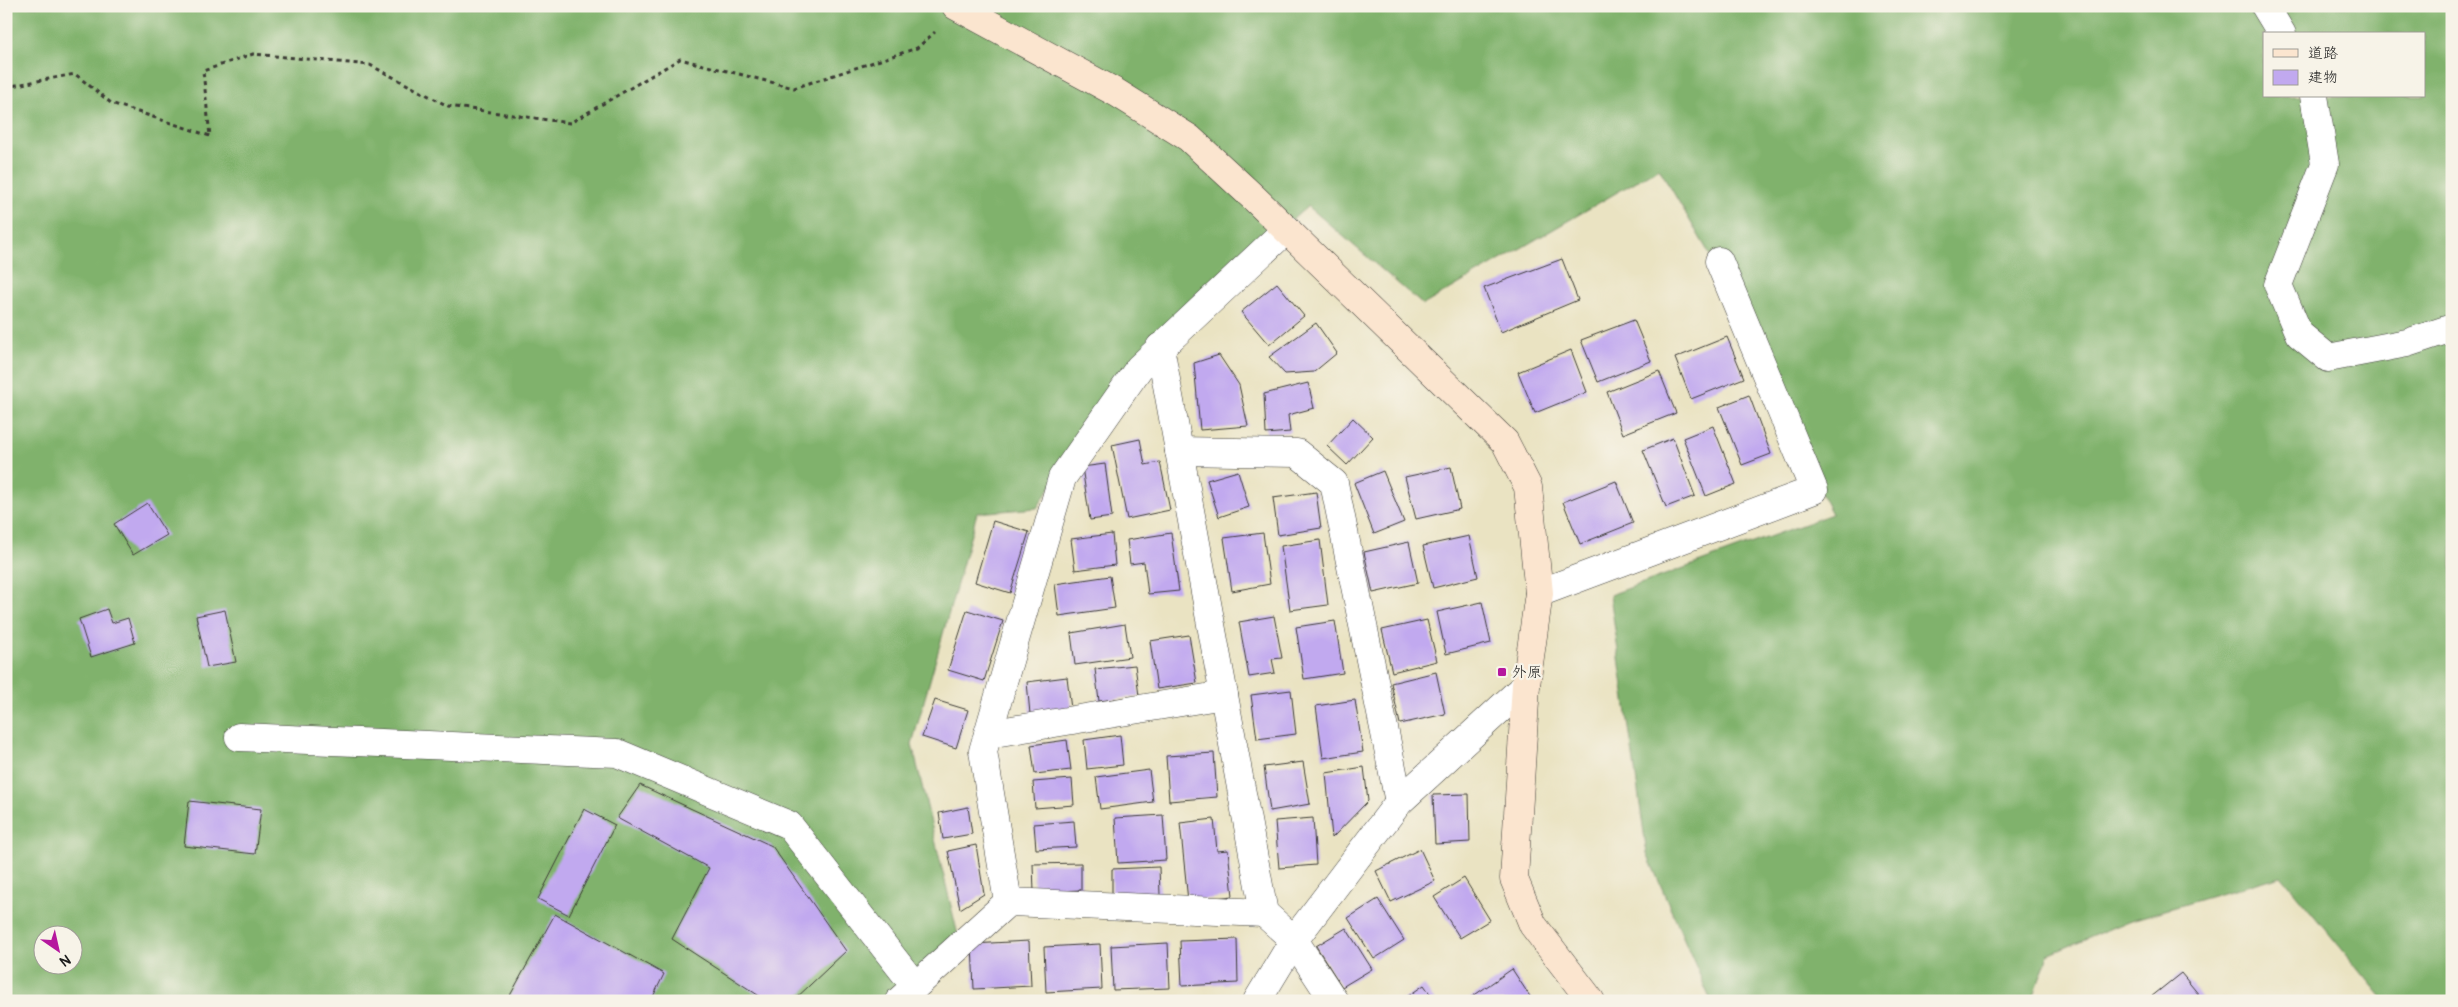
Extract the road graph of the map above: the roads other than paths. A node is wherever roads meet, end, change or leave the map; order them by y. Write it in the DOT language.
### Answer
graph roads {
  1 [pos="2265,6"];
  2 [pos="958,8"];
  3 [pos="2281,32"];
  4 [pos="2314,98"];
  5 [pos="1287,229"];
  6 [pos="1718,261"];
  7 [pos="2452,328"];
  8 [pos="1160,348"];
  9 [pos="1179,451"];
  10 [pos="1539,593"];
  11 [pos="1526,685"];
  12 [pos="1224,695"];
  13 [pos="988,734"];
  14 [pos="239,737"];
  15 [pos="1399,802"];
  16 [pos="1008,902"];
  17 [pos="1264,913"];
  18 [pos="1294,940"];
  19 [pos="907,993"];
  20 [pos="1257,1001"];
  21 [pos="1334,1001"];
  22 [pos="1591,1001"];
  1 -- 3 [label="street"];
  2 -- 5 [label="street"];
  4 -- 7 [label="street"];
  5 -- 8 [label="street"];
  5 -- 10 [label="street"];
  6 -- 10 [label="street"];
  8 -- 9 [label="street"];
  8 -- 13 [label="street"];
  9 -- 12 [label="street"];
  9 -- 15 [label="street"];
  10 -- 11 [label="street"];
  11 -- 15 [label="street"];
  11 -- 22 [label="street"];
  12 -- 13 [label="street"];
  12 -- 17 [label="street"];
  13 -- 16 [label="street"];
  14 -- 19 [label="street"];
  15 -- 18 [label="street"];
  16 -- 17 [label="street"];
  16 -- 19 [label="street"];
  17 -- 18 [label="street"];
  18 -- 20 [label="street"];
  18 -- 21 [label="street"];
}
